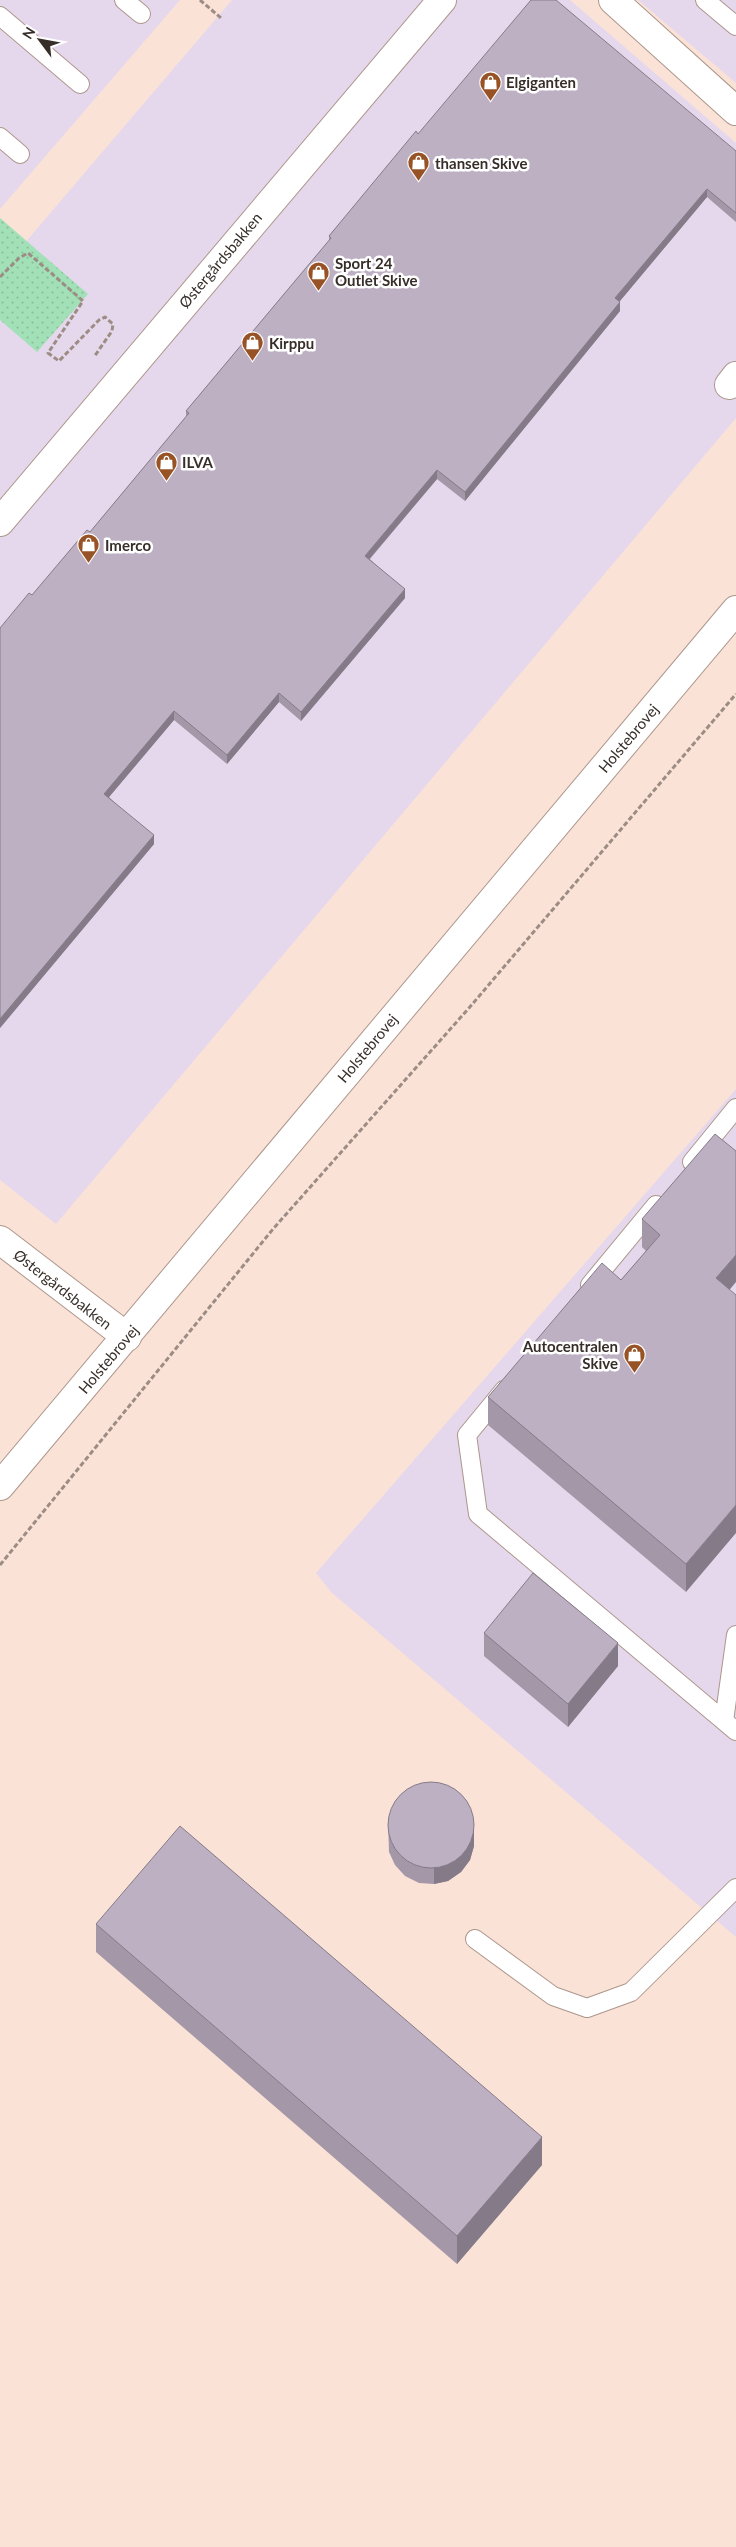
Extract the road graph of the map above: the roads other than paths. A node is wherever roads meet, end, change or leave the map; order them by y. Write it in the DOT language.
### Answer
graph roads {
  1 [pos="124,0"];
  2 [pos="442,0"];
  3 [pos="705,0"];
  4 [pos="620,2"];
  5 [pos="141,14"];
  6 [pos="0,16"];
  7 [pos="736,26"];
  8 [pos="80,84"];
  9 [pos="736,112"];
  10 [pos="0,137"];
  11 [pos="20,154"];
  12 [pos="0,522"];
  13 [pos="736,610"];
  14 [pos="736,1108"];
  15 [pos="680,1177"];
  16 [pos="667,1192"];
  17 [pos="0,1240"];
  18 [pos="580,1298"];
  19 [pos="127,1337"];
  20 [pos="517,1374"];
  21 [pos="0,1486"];
  22 [pos="736,1635"];
  23 [pos="730,1726"];
  24 [pos="736,1888"];
  25 [pos="475,1940"];
  1 -- 5 [label="lane"];
  2 -- 12 [label="main road, Østergårdsbakken"];
  3 -- 7 [label="lane"];
  4 -- 9 [label="main road"];
  6 -- 8 [label="lane"];
  10 -- 11 [label="lane"];
  13 -- 19 [label="main road, Holstebrovej"];
  14 -- 15 [label="lane"];
  16 -- 18 [label="lane"];
  17 -- 19 [label="main road, Østergårdsbakken"];
  19 -- 21 [label="main road, Holstebrovej"];
  20 -- 23 [label="lane"];
  22 -- 23 [label="lane"];
  24 -- 25 [label="lane"];
}
